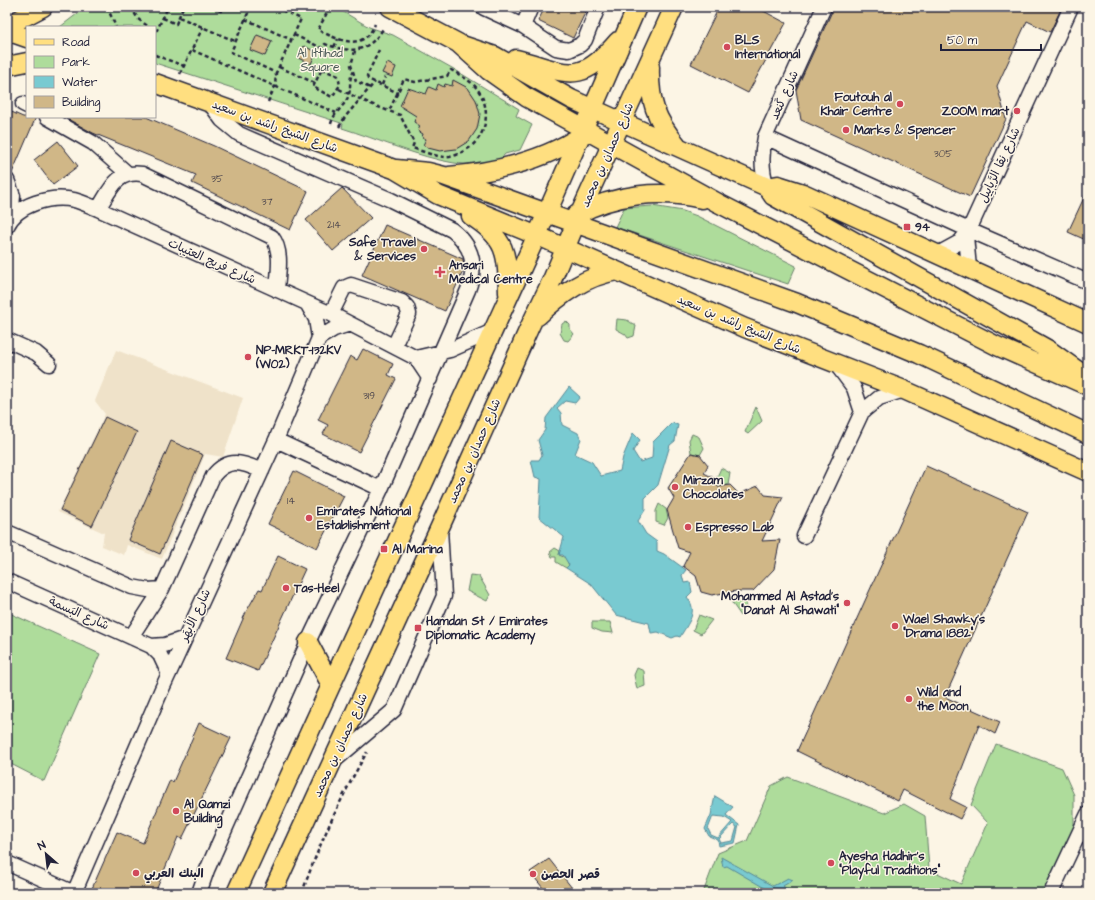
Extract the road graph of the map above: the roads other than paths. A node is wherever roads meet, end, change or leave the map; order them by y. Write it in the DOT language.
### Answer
graph roads {
  1 [pos="43,7"];
  2 [pos="390,7"];
  3 [pos="531,7"];
  4 [pos="598,7"];
  5 [pos="637,7"];
  6 [pos="674,7"];
  7 [pos="824,7"];
  8 [pos="1072,7"];
  9 [pos="484,8"];
  10 [pos="7,26"];
  11 [pos="523,26"];
  12 [pos="628,27"];
  13 [pos="7,31"];
  14 [pos="26,38"];
  15 [pos="458,43"];
  16 [pos="482,50"];
  17 [pos="650,59"];
  18 [pos="26,62"];
  19 [pos="7,66"];
  20 [pos="156,82"];
  21 [pos="209,102"];
  22 [pos="593,109"];
  23 [pos="49,118"];
  24 [pos="616,119"];
  25 [pos="585,132"];
  26 [pos="766,137"];
  27 [pos="612,144"];
  28 [pos="679,147"];
  29 [pos="394,169"];
  30 [pos="127,173"];
  31 [pos="444,176"];
  32 [pos="7,180"];
  33 [pos="766,187"];
  34 [pos="438,195"];
  35 [pos="718,203"];
  36 [pos="98,209"];
  37 [pos="547,213"];
  38 [pos="574,219"];
  39 [pos="9,221"];
  40 [pos="967,233"];
  41 [pos="541,237"];
  42 [pos="565,248"];
  43 [pos="938,254"];
  44 [pos="969,268"];
  45 [pos="618,271"];
  46 [pos="1088,282"];
  47 [pos="277,290"];
  48 [pos="508,299"];
  49 [pos="308,305"];
  50 [pos="331,314"];
  51 [pos="1088,323"];
  52 [pos="350,324"];
  53 [pos="531,324"];
  54 [pos="493,332"];
  55 [pos="319,338"];
  56 [pos="7,340"];
  57 [pos="394,346"];
  58 [pos="441,353"];
  59 [pos="416,358"];
  60 [pos="50,364"];
  61 [pos="836,364"];
  62 [pos="430,379"];
  63 [pos="1088,380"];
  64 [pos="1088,386"];
  65 [pos="904,390"];
  66 [pos="862,412"];
  67 [pos="1088,434"];
  68 [pos="276,440"];
  69 [pos="262,471"];
  70 [pos="1088,472"];
  71 [pos="381,489"];
  72 [pos="440,527"];
  73 [pos="7,532"];
  74 [pos="804,536"];
  75 [pos="7,581"];
  76 [pos="162,589"];
  77 [pos="131,637"];
  78 [pos="185,638"];
  79 [pos="308,642"];
  80 [pos="151,646"];
  81 [pos="169,674"];
  82 [pos="331,684"];
  83 [pos="332,762"];
  84 [pos="1088,814"];
  85 [pos="7,863"];
  86 [pos="74,893"];
  87 [pos="199,893"];
  88 [pos="236,893"];
  89 [pos="272,893"];
  90 [pos="1051,893"];
  1 -- 10 [label="main road"];
  2 -- 15 [label="main road"];
  3 -- 11 [label="street"];
  4 -- 11 [label="street"];
  5 -- 12 [label="main road"];
  6 -- 17 [label="main road, شارع حمدان بن محمد"];
  7 -- 26 [label="street, شارع كَنعد"];
  8 -- 40 [label="street, شارع نِقا الرَّيايِيل"];
  9 -- 11 [label="street"];
  12 -- 16 [label="main road"];
  12 -- 22 [label="main road"];
  13 -- 14 [label="main road"];
  15 -- 16 [label="main road"];
  15 -- 25 [label="main road"];
  16 -- 22 [label="main road"];
  17 -- 24 [label="main road, شارع حمدان بن محمد"];
  17 -- 28 [label="main road"];
  18 -- 19 [label="main road"];
  20 -- 21 [label="main road, شارع الشيخ راشد بن سعيد"];
  21 -- 29 [label="main road, شارع الشيخ راشد بن سعيد"];
  21 -- 58 [label="street"];
  22 -- 24 [label="main road"];
  22 -- 25 [label="main road"];
  23 -- 30 [label="street"];
  24 -- 25 [label="main road"];
  24 -- 27 [label="main road, شارع حمدان بن محمد"];
  24 -- 28 [label="main road"];
  25 -- 27 [label="main road"];
  25 -- 31 [label="main road"];
  25 -- 37 [label="main road"];
  26 -- 33 [label="street, شارع كَنعد"];
  26 -- 40 [label="street"];
  27 -- 35 [label="main road"];
  27 -- 38 [label="main road, شارع حمدان بن محمد"];
  28 -- 33 [label="main road"];
  29 -- 31 [label="main road, شارع الشيخ راشد بن سعيد"];
  29 -- 34 [label="main road, شارع الشيخ راشد بن سعيد"];
  30 -- 36 [label="street"];
  30 -- 47 [label="street"];
  31 -- 37 [label="main road, شارع الشيخ راشد بن سعيد"];
  32 -- 39 [label="street"];
  33 -- 43 [label="main road"];
  33 -- 63 [label="main road"];
  34 -- 41 [label="main road, شارع الشيخ راشد بن سعيد"];
  34 -- 48 [label="main road"];
  35 -- 38 [label="main road"];
  35 -- 64 [label="main road"];
  36 -- 39 [label="street, شارع فريج العتيبات"];
  36 -- 47 [label="street, شارع فريج العتيبات"];
  37 -- 38 [label="main road, شارع الشيخ راشد بن سعيد"];
  37 -- 41 [label="main road"];
  38 -- 41 [label="main road"];
  38 -- 42 [label="main road, شارع حمدان بن محمد"];
  38 -- 67 [label="main road, شارع الشيخ راشد بن سعيد"];
  40 -- 43 [label="street, شارع نِقا الرَّيايِيل"];
  40 -- 44 [label="street"];
  40 -- 46 [label="street"];
  41 -- 42 [label="main road, شارع الشيخ راشد بن سعيد"];
  41 -- 48 [label="main road"];
  42 -- 45 [label="main road, شارع الشيخ راشد بن سعيد"];
  42 -- 53 [label="main road, شارع حمدان بن محمد"];
  43 -- 44 [label="main road"];
  44 -- 51 [label="main road"];
  45 -- 53 [label="main road"];
  45 -- 61 [label="main road, شارع الشيخ راشد بن سعيد"];
  47 -- 49 [label="street, شارع فريج العتيبات"];
  48 -- 54 [label="main road"];
  49 -- 50 [label="street, شارع فريج العتيبات"];
  49 -- 55 [label="street"];
  50 -- 52 [label="street, شارع فريج العتيبات"];
  50 -- 57 [label="street"];
  52 -- 55 [label="street"];
  52 -- 57 [label="street, شارع فريج العتيبات"];
  53 -- 72 [label="main road, شارع حمدان بن محمد"];
  54 -- 58 [label="street"];
  54 -- 82 [label="main road"];
  55 -- 68 [label="street, شارع الأبهَر"];
  56 -- 60 [label="street"];
  57 -- 59 [label="street, شارع فريج العتيبات"];
  58 -- 59 [label="street"];
  58 -- 62 [label="street"];
  59 -- 62 [label="street, شارع فريج العتيبات"];
  61 -- 65 [label="main road, شارع الشيخ راشد بن سعيد"];
  61 -- 66 [label="street"];
  62 -- 71 [label="street"];
  65 -- 66 [label="street"];
  65 -- 70 [label="main road, شارع الشيخ راشد بن سعيد"];
  66 -- 74 [label="street"];
  68 -- 69 [label="street, شارع الأبهَر"];
  68 -- 71 [label="street"];
  69 -- 76 [label="street"];
  69 -- 78 [label="street, شارع الأبهَر"];
  71 -- 79 [label="street"];
  72 -- 83 [label="main road, شارع حمدان بن محمد"];
  72 -- 83 [label="street"];
  73 -- 76 [label="street"];
  75 -- 77 [label="street, شارع البَسمة"];
  76 -- 77 [label="street"];
  77 -- 80 [label="street, شارع البَسمة"];
  78 -- 80 [label="street"];
  78 -- 81 [label="street, شارع الأبهَر"];
  79 -- 82 [label="main road"];
  79 -- 87 [label="street"];
  80 -- 81 [label="street, شارع البَسمة"];
  81 -- 86 [label="street, شارع الأبهَر"];
  82 -- 88 [label="main road"];
  83 -- 89 [label="main road, شارع حمدان بن محمد"];
  84 -- 90 [label="street"];
  85 -- 86 [label="street"];
}
